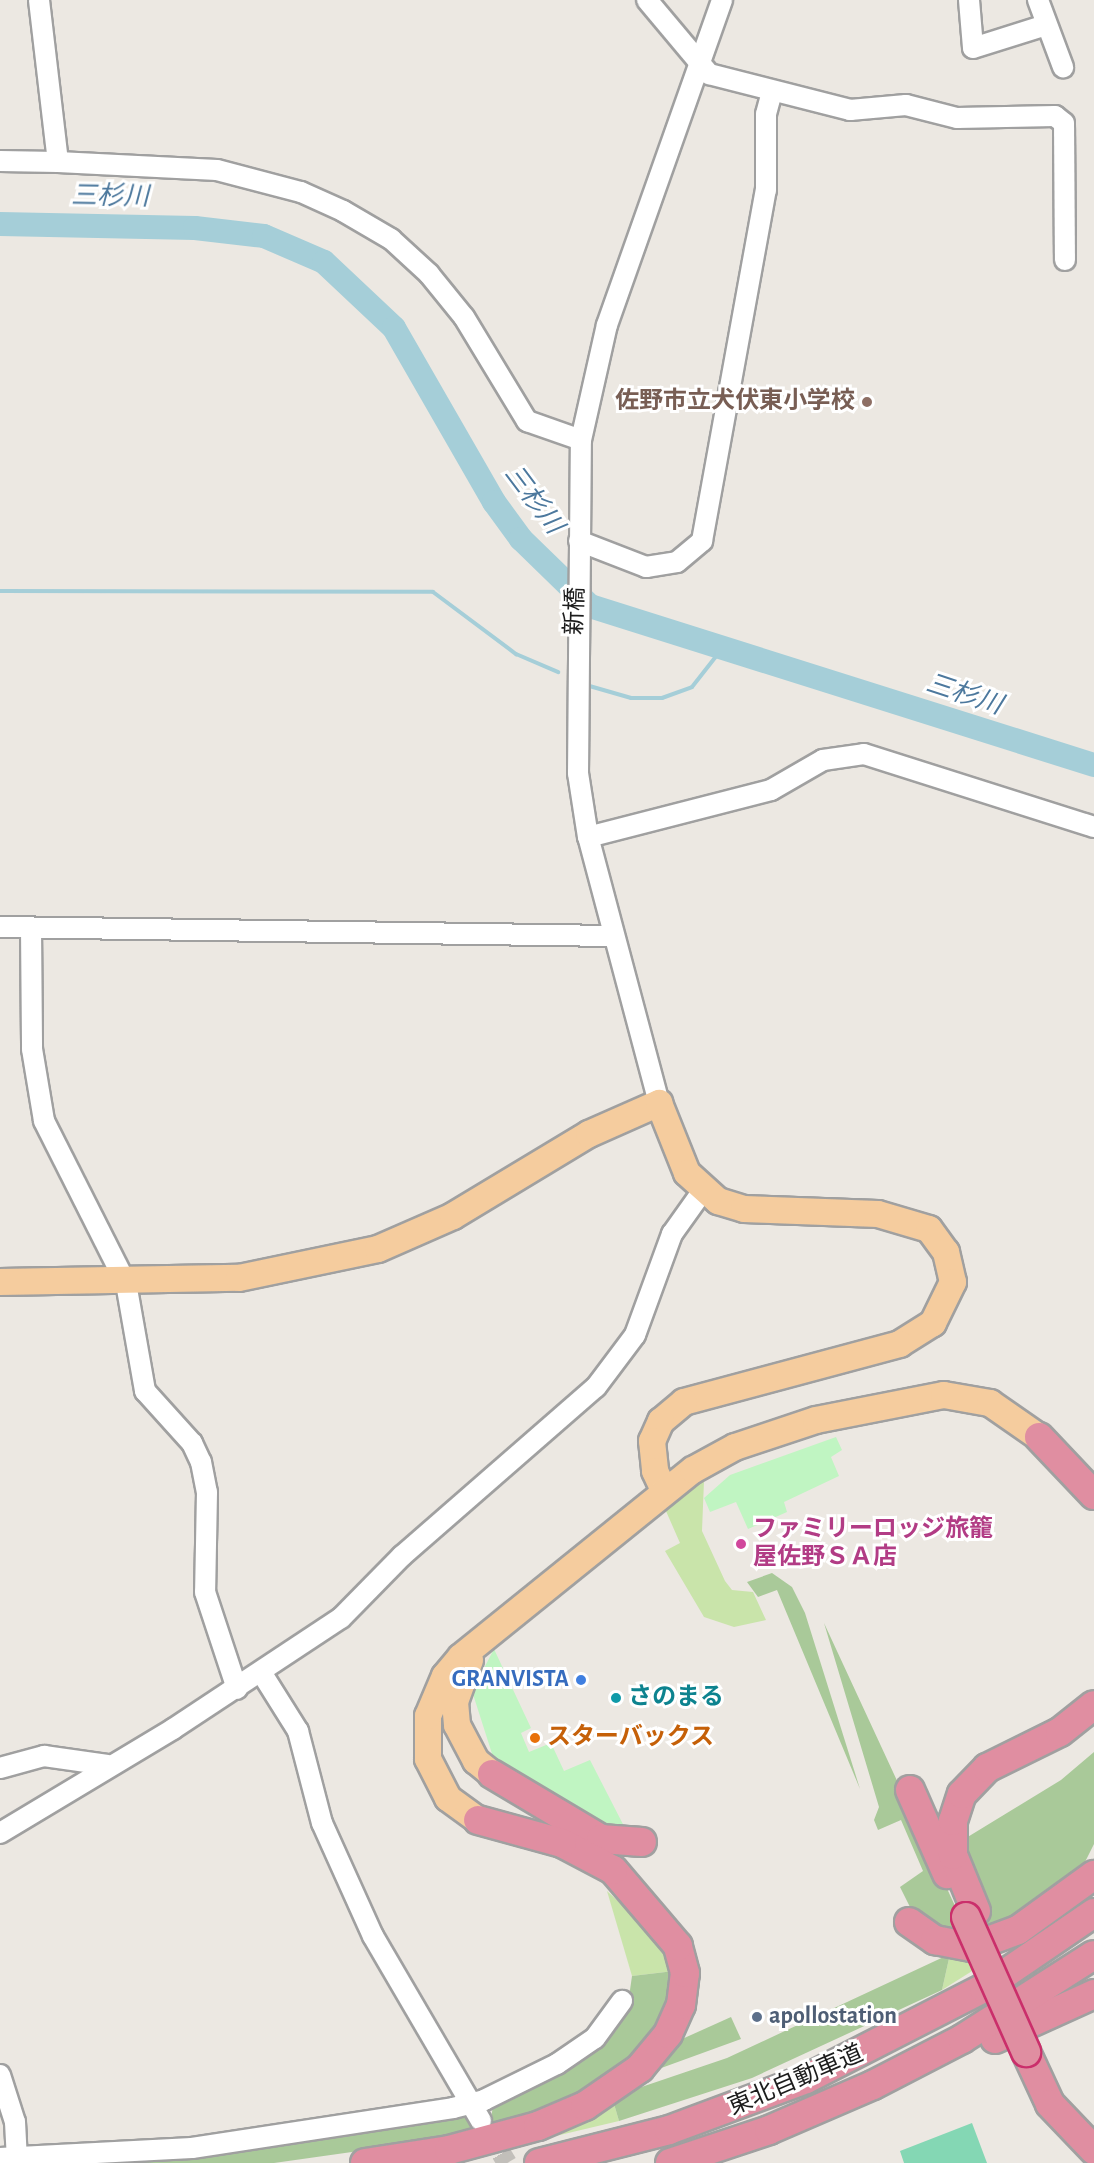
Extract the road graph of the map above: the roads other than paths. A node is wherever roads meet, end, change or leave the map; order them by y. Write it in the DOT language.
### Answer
graph roads {
  1 [pos="39,0"];
  2 [pos="647,0"];
  3 [pos="722,0"];
  4 [pos="969,0"];
  5 [pos="1038,0"];
  6 [pos="1046,24"];
  7 [pos="698,65"];
  8 [pos="1063,67"];
  9 [pos="772,91"];
  10 [pos="0,161"];
  11 [pos="58,162"];
  12 [pos="1065,260"];
  13 [pos="581,440"];
  14 [pos="579,541"];
  15 [pos="1094,827"];
  16 [pos="588,837"];
  17 [pos="0,927"];
  18 [pos="31,928"];
  19 [pos="613,936"];
  20 [pos="659,1102"];
  21 [pos="702,1192"];
  22 [pos="0,1282"];
  23 [pos="126,1283"];
  24 [pos="1039,1437"];
  25 [pos="1094,1480"];
  26 [pos="663,1490"];
  27 [pos="1094,1495"];
  28 [pos="480,1644"];
  29 [pos="261,1672"];
  30 [pos="237,1689"];
  31 [pos="1094,1705"];
  32 [pos="107,1766"];
  33 [pos="0,1768"];
  34 [pos="492,1774"];
  35 [pos="910,1790"];
  36 [pos="478,1820"];
  37 [pos="0,1833"];
  38 [pos="642,1842"];
  39 [pos="1094,1875"];
  40 [pos="1094,1913"];
  41 [pos="971,1914"];
  42 [pos="909,1922"];
  43 [pos="1094,1955"];
  44 [pos="1094,1994"];
  45 [pos="622,2001"];
  46 [pos="1031,2049"];
  47 [pos="0,2075"];
  48 [pos="470,2103"];
  49 [pos="481,2121"];
  50 [pos="1094,2135"];
  51 [pos="726,2145"];
  52 [pos="1094,2150"];
  53 [pos="192,2156"];
  54 [pos="8,2157"];
  55 [pos="365,2163"];
  56 [pos="539,2163"];
  57 [pos="670,2163"];
  1 -- 11 [label="street"];
  2 -- 7 [label="street"];
  3 -- 7 [label="street, 新橋"];
  4 -- 6 [label="street"];
  5 -- 6 [label="street"];
  6 -- 8 [label="street"];
  7 -- 9 [label="street"];
  7 -- 13 [label="street, 新橋"];
  9 -- 12 [label="street"];
  9 -- 14 [label="street"];
  10 -- 11 [label="street"];
  11 -- 13 [label="street"];
  13 -- 14 [label="street, 新橋"];
  14 -- 16 [label="street, 新橋"];
  15 -- 16 [label="street"];
  16 -- 19 [label="street, 新橋"];
  17 -- 18 [label="street"];
  18 -- 19 [label="street"];
  18 -- 23 [label="street"];
  19 -- 20 [label="street, 新橋"];
  20 -- 21 [label="main road"];
  20 -- 23 [label="main road"];
  21 -- 26 [label="main road"];
  21 -- 29 [label="street"];
  22 -- 23 [label="main road"];
  23 -- 30 [label="street"];
  24 -- 25 [label="highway"];
  24 -- 26 [label="main road"];
  24 -- 27 [label="highway"];
  26 -- 28 [label="main road"];
  28 -- 34 [label="main road"];
  28 -- 36 [label="main road"];
  29 -- 30 [label="street"];
  29 -- 48 [label="street"];
  30 -- 32 [label="street"];
  31 -- 41 [label="highway"];
  32 -- 33 [label="street"];
  32 -- 37 [label="street"];
  34 -- 38 [label="highway"];
  35 -- 41 [label="highway"];
  36 -- 55 [label="highway"];
  39 -- 42 [label="highway"];
  40 -- 56 [label="highway, 東北自動車道"];
  41 -- 46 [label="highway"];
  43 -- 51 [label="highway, 東北自動車道"];
  44 -- 51 [label="highway"];
  45 -- 48 [label="street"];
  46 -- 50 [label="highway"];
  46 -- 52 [label="highway"];
  47 -- 54 [label="street"];
  48 -- 49 [label="street"];
  48 -- 53 [label="street"];
  51 -- 57 [label="highway, 東北自動車道"];
  53 -- 54 [label="street"];
}
